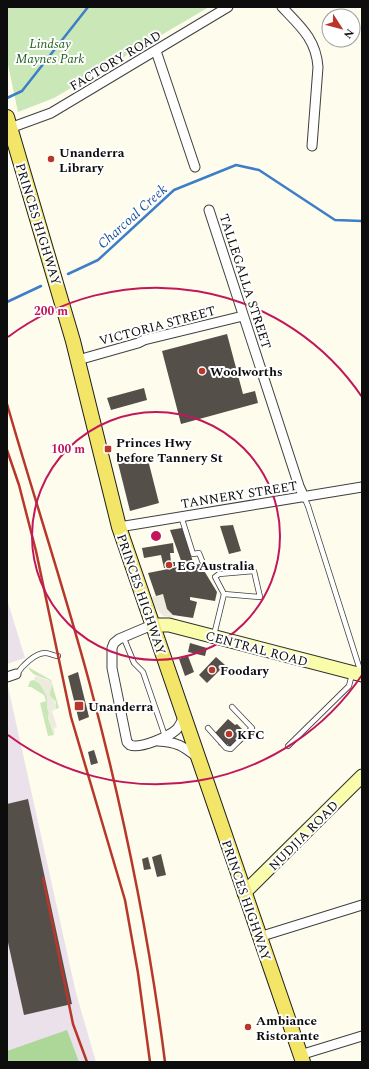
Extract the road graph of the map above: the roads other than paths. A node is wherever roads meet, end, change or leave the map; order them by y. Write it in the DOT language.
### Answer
graph roads {
  1 [pos="228,7"];
  2 [pos="282,7"];
  3 [pos="156,51"];
  4 [pos="9,123"];
  5 [pos="312,146"];
  6 [pos="195,167"];
  7 [pos="209,210"];
  8 [pos="243,316"];
  9 [pos="78,360"];
  10 [pos="362,487"];
  11 [pos="304,497"];
  12 [pos="181,516"];
  13 [pos="119,527"];
  14 [pos="203,563"];
  15 [pos="224,594"];
  16 [pos="152,625"];
  17 [pos="124,636"];
  18 [pos="214,637"];
  19 [pos="58,656"];
  20 [pos="16,674"];
  21 [pos="359,674"];
  22 [pos="7,677"];
  23 [pos="232,708"];
  24 [pos="184,716"];
  25 [pos="208,728"];
  26 [pos="161,738"];
  27 [pos="288,746"];
  28 [pos="198,757"];
  29 [pos="362,776"];
  30 [pos="244,894"];
  31 [pos="362,905"];
  32 [pos="259,937"];
  33 [pos="362,1036"];
  34 [pos="301,1059"];
  1 -- 3 [label="street, FACTORY ROAD"];
  2 -- 5 [label="street"];
  3 -- 4 [label="street, FACTORY ROAD"];
  3 -- 6 [label="street"];
  4 -- 9 [label="main road, PRINCES HIGHWAY"];
  7 -- 8 [label="street, TALLEGALLA STREET"];
  8 -- 9 [label="street, VICTORIA STREET"];
  8 -- 11 [label="street, TALLEGALLA STREET"];
  9 -- 13 [label="main road, PRINCES HIGHWAY"];
  10 -- 11 [label="street, TANNERY STREET"];
  11 -- 12 [label="street, TANNERY STREET"];
  11 -- 21 [label="lane"];
  12 -- 13 [label="street, TANNERY STREET"];
  12 -- 14 [label="lane"];
  13 -- 16 [label="main road, PRINCES HIGHWAY"];
  15 -- 15 [label="lane"];
  15 -- 18 [label="lane"];
  16 -- 17 [label="street"];
  16 -- 18 [label="street, CENTRAL ROAD"];
  16 -- 24 [label="main road, PRINCES HIGHWAY"];
  17 -- 26 [label="lane"];
  17 -- 26 [label="street"];
  18 -- 21 [label="street, CENTRAL ROAD"];
  19 -- 20 [label="lane"];
  20 -- 22 [label="street"];
  21 -- 27 [label="lane"];
  23 -- 25 [label="lane"];
  24 -- 26 [label="street"];
  24 -- 28 [label="main road, PRINCES HIGHWAY"];
  26 -- 28 [label="street"];
  28 -- 30 [label="main road, PRINCES HIGHWAY"];
  29 -- 30 [label="street, NUDJIA ROAD"];
  30 -- 32 [label="main road, PRINCES HIGHWAY"];
  31 -- 32 [label="street"];
  32 -- 34 [label="main road, PRINCES HIGHWAY"];
  33 -- 34 [label="street"];
}
